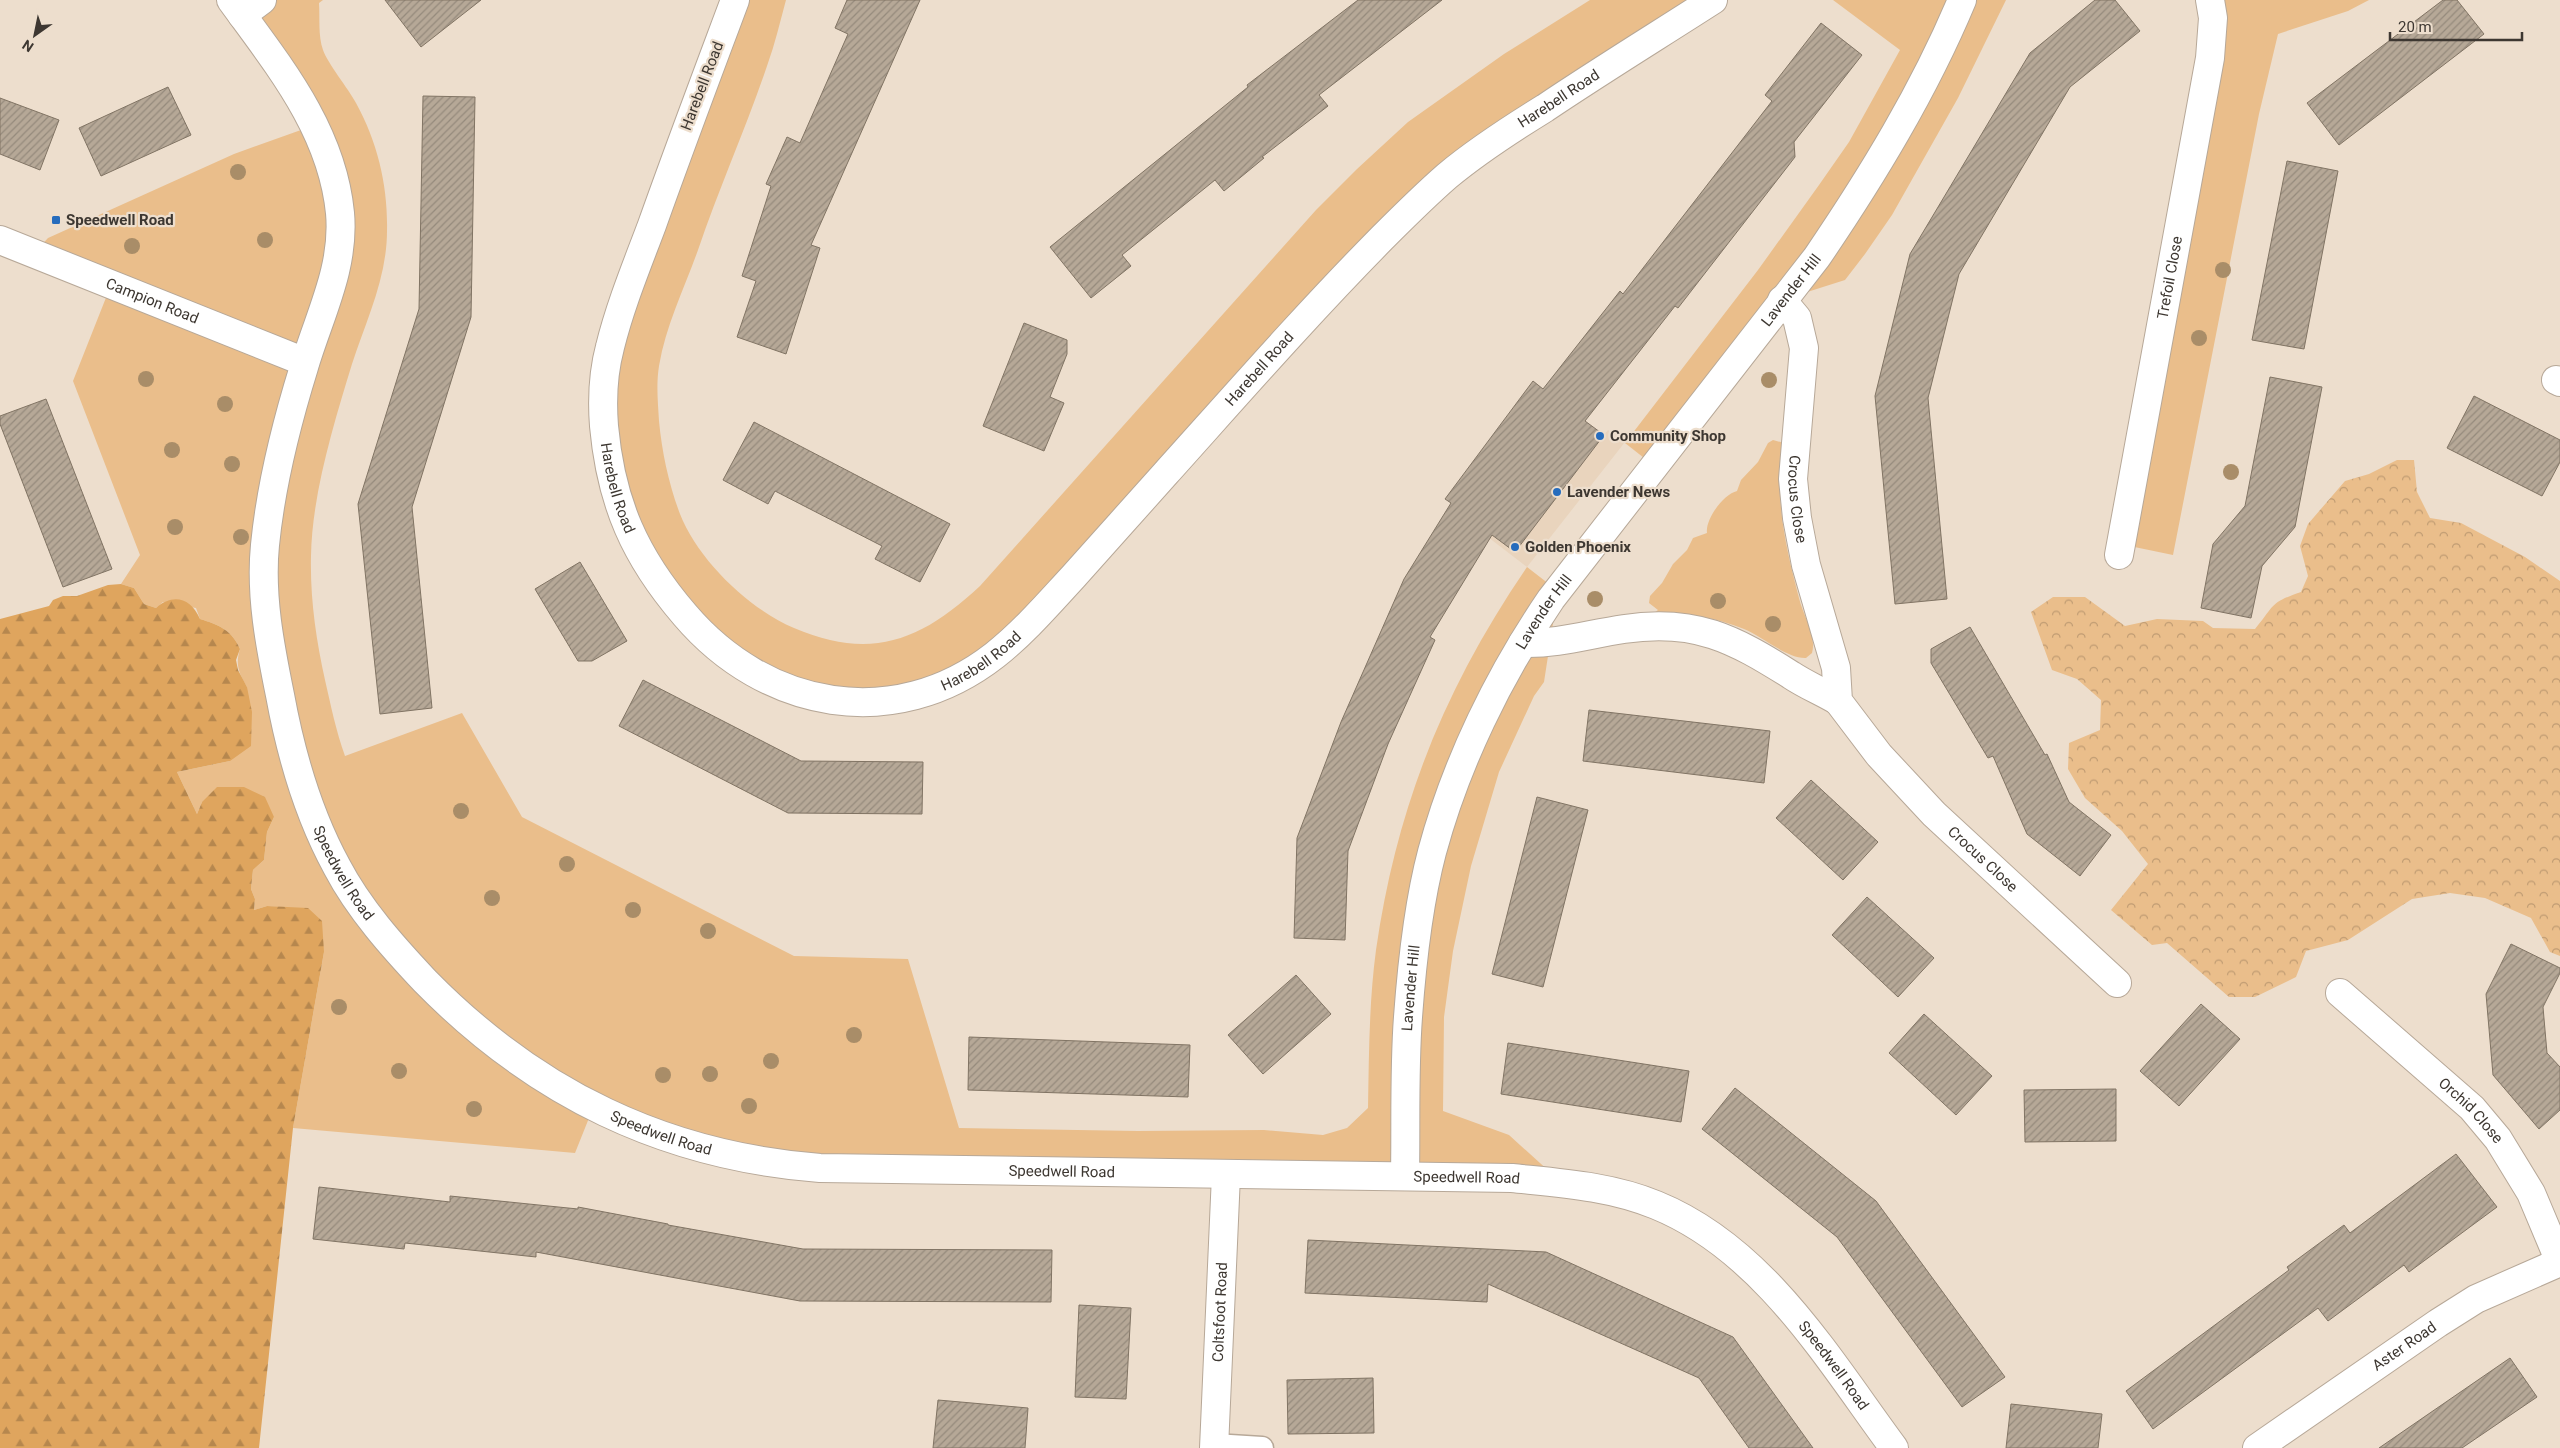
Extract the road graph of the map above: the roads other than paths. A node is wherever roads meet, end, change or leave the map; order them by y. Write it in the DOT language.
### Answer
graph roads {
  1 [pos="734,0"];
  2 [pos="1713,0"];
  3 [pos="1962,0"];
  4 [pos="2210,0"];
  5 [pos="245,5"];
  6 [pos="0,240"];
  7 [pos="1782,300"];
  8 [pos="305,362"];
  9 [pos="2118,554"];
  10 [pos="1523,643"];
  11 [pos="1838,701"];
  12 [pos="2117,983"];
  13 [pos="2340,993"];
  14 [pos="1226,1175"];
  15 [pos="1405,1176"];
  16 [pos="2560,1262"];
  17 [pos="1214,1446"];
  18 [pos="1262,1448"];
  19 [pos="1894,1448"];
  20 [pos="2257,1448"];
  1 -- 2 [label="street, Harebell Road"];
  3 -- 7 [label="street, Lavender Hill"];
  4 -- 9 [label="street, Trefoil Close"];
  5 -- 8 [label="street, Speedwell Road"];
  6 -- 8 [label="street, Campion Road"];
  7 -- 10 [label="street, Lavender Hill"];
  7 -- 11 [label="street, Crocus Close"];
  8 -- 14 [label="street, Speedwell Road"];
  10 -- 11 [label="street, Crocus Close"];
  10 -- 15 [label="street, Lavender Hill"];
  11 -- 12 [label="street, Crocus Close"];
  13 -- 16 [label="street, Orchid Close"];
  14 -- 15 [label="street, Speedwell Road"];
  14 -- 17 [label="street, Coltsfoot Road"];
  15 -- 19 [label="street, Speedwell Road"];
  16 -- 20 [label="street, Aster Road"];
  17 -- 18 [label="lane"];
}
